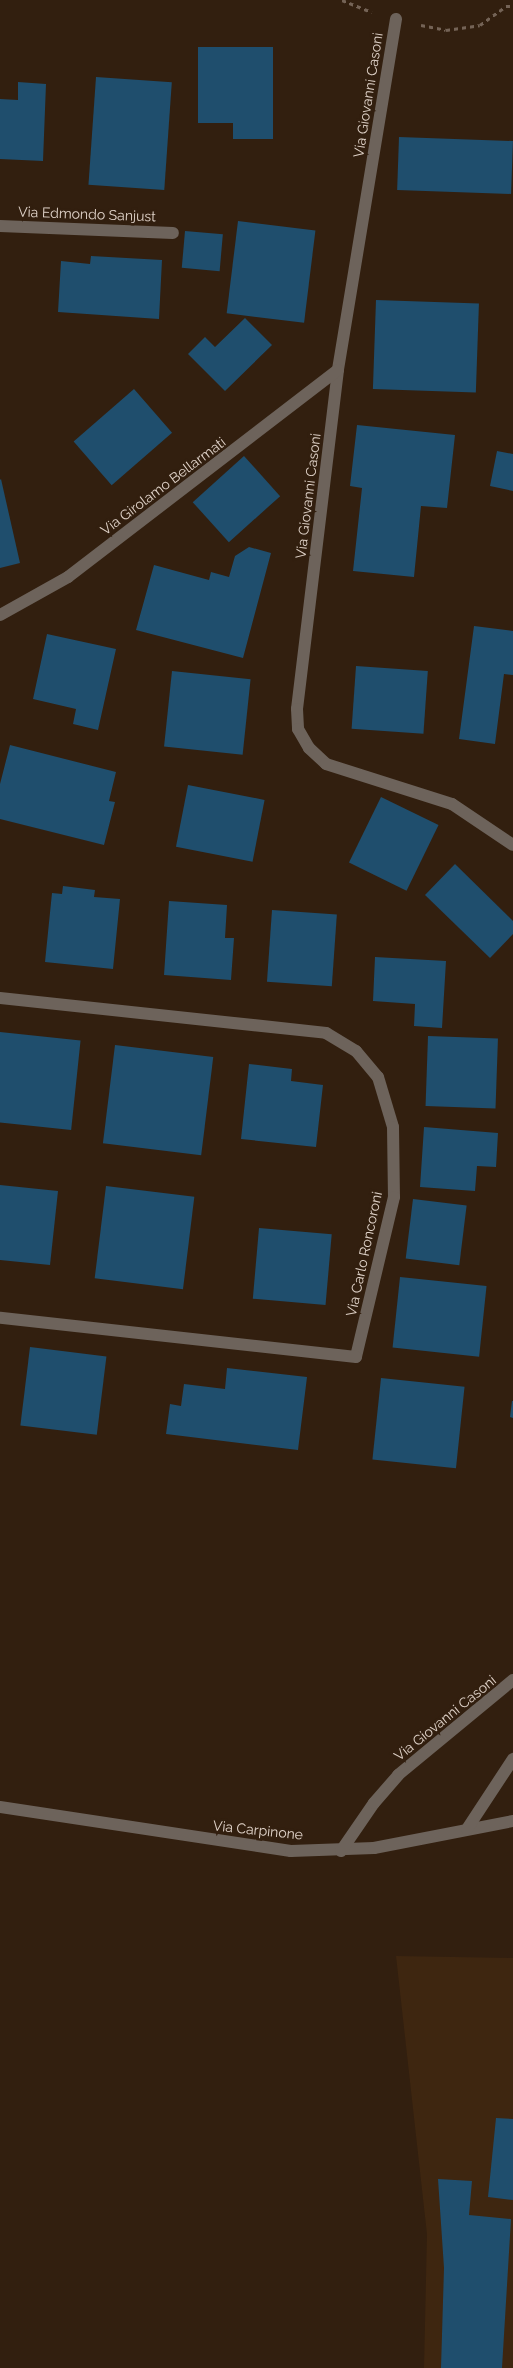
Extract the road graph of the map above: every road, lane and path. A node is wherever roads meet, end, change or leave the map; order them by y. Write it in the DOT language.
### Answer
graph roads {
  1 [pos="342,0"];
  2 [pos="513,6"];
  3 [pos="396,19"];
  4 [pos="0,226"];
  5 [pos="173,233"];
  6 [pos="338,370"];
  7 [pos="0,615"];
  8 [pos="513,845"];
  9 [pos="0,998"];
  10 [pos="0,1318"];
  11 [pos="513,1680"];
  12 [pos="513,1759"];
  13 [pos="0,1807"];
  14 [pos="513,1821"];
  15 [pos="467,1829"];
  16 [pos="341,1850"];
  1 -- 3 [label="path"];
  2 -- 3 [label="path"];
  3 -- 6 [label="street, Via Giovanni Casoni"];
  4 -- 5 [label="street, Via Edmondo Sanjust"];
  6 -- 7 [label="street, Via Girolamo Bellarmati"];
  6 -- 8 [label="street, Via Giovanni Casoni"];
  9 -- 10 [label="street, Via Carlo Roncoroni"];
  11 -- 16 [label="street, Via Giovanni Casoni"];
  12 -- 15 [label="street"];
  13 -- 16 [label="street, Via Carpinone"];
  14 -- 15 [label="street, Via Carpinone"];
  15 -- 16 [label="street, Via Carpinone"];
}
